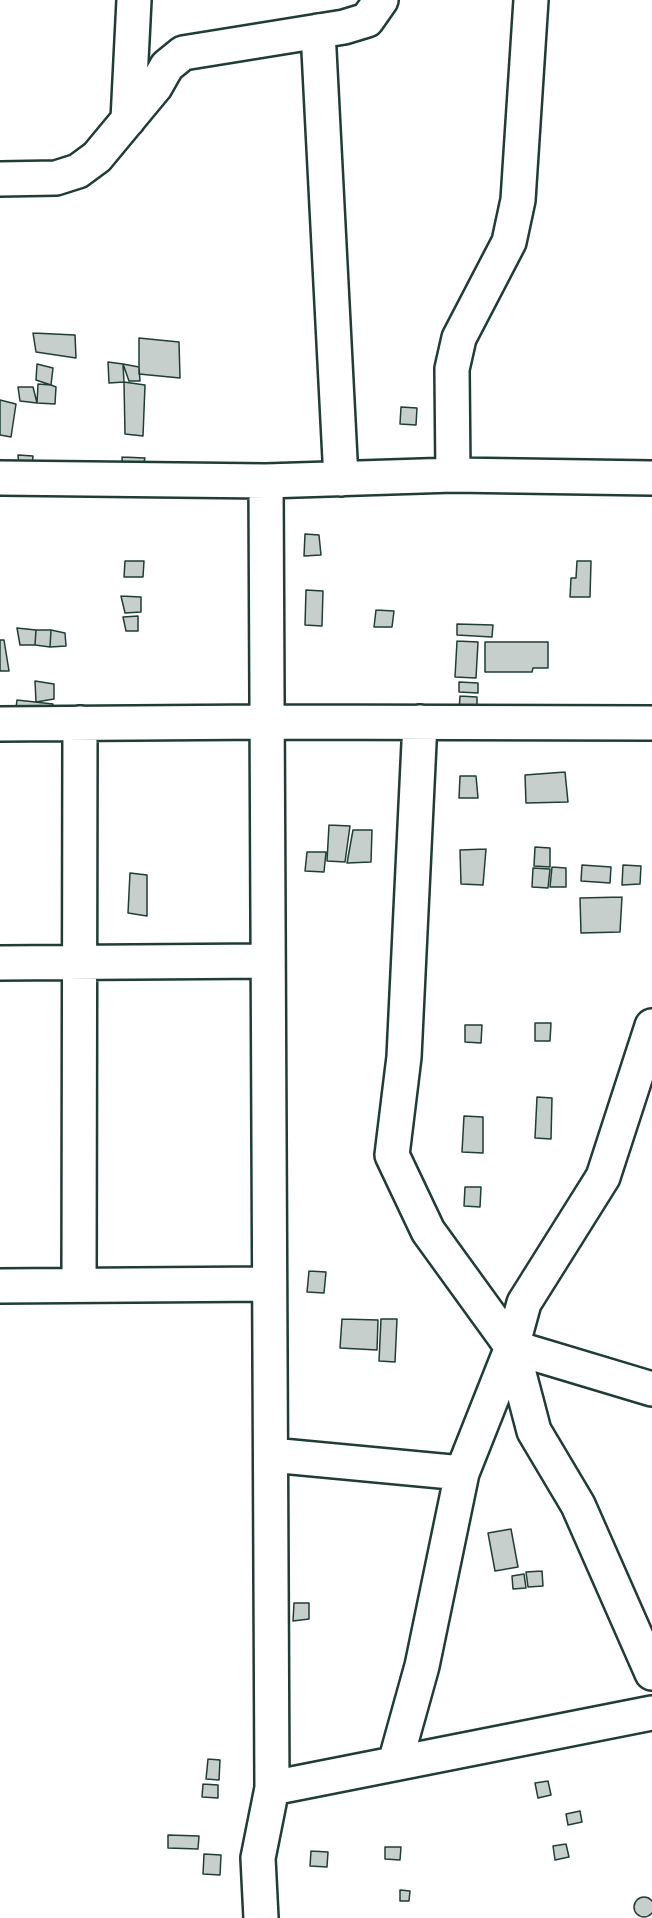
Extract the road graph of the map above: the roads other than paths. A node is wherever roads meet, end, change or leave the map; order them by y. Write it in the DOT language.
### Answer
graph roads {
  1 [pos="134,0"];
  2 [pos="381,0"];
  3 [pos="531,0"];
  4 [pos="318,31"];
  5 [pos="128,120"];
  6 [pos="0,179"];
  7 [pos="453,476"];
  8 [pos="0,478"];
  9 [pos="652,478"];
  10 [pos="341,479"];
  11 [pos="266,480"];
  12 [pos="267,722"];
  13 [pos="420,722"];
  14 [pos="80,723"];
  15 [pos="652,723"];
  16 [pos="0,724"];
  17 [pos="268,961"];
  18 [pos="80,962"];
  19 [pos="0,963"];
  20 [pos="652,1026"];
  21 [pos="269,1284"];
  22 [pos="0,1286"];
  23 [pos="79,1286"];
  24 [pos="512,1347"];
  25 [pos="652,1389"];
  26 [pos="271,1455"];
  27 [pos="462,1473"];
  28 [pos="652,1673"];
  29 [pos="652,1713"];
  30 [pos="395,1763"];
  31 [pos="272,1788"];
  32 [pos="261,1918"];
  1 -- 5 [label="street"];
  2 -- 4 [label="street"];
  3 -- 7 [label="street"];
  4 -- 5 [label="street"];
  4 -- 10 [label="street"];
  5 -- 6 [label="street"];
  7 -- 9 [label="street"];
  7 -- 10 [label="street"];
  8 -- 11 [label="street"];
  10 -- 11 [label="street"];
  11 -- 12 [label="street"];
  12 -- 13 [label="street"];
  12 -- 14 [label="street"];
  12 -- 17 [label="street"];
  13 -- 15 [label="street"];
  13 -- 24 [label="street"];
  14 -- 16 [label="street"];
  14 -- 18 [label="street"];
  17 -- 18 [label="street"];
  17 -- 21 [label="street"];
  18 -- 19 [label="street"];
  18 -- 23 [label="street"];
  20 -- 24 [label="street"];
  21 -- 23 [label="street"];
  21 -- 26 [label="street"];
  22 -- 23 [label="street"];
  24 -- 25 [label="street"];
  24 -- 27 [label="street"];
  24 -- 28 [label="street"];
  26 -- 27 [label="street"];
  26 -- 31 [label="street"];
  27 -- 30 [label="street"];
  29 -- 30 [label="street"];
  30 -- 31 [label="street"];
  31 -- 32 [label="street"];
}
